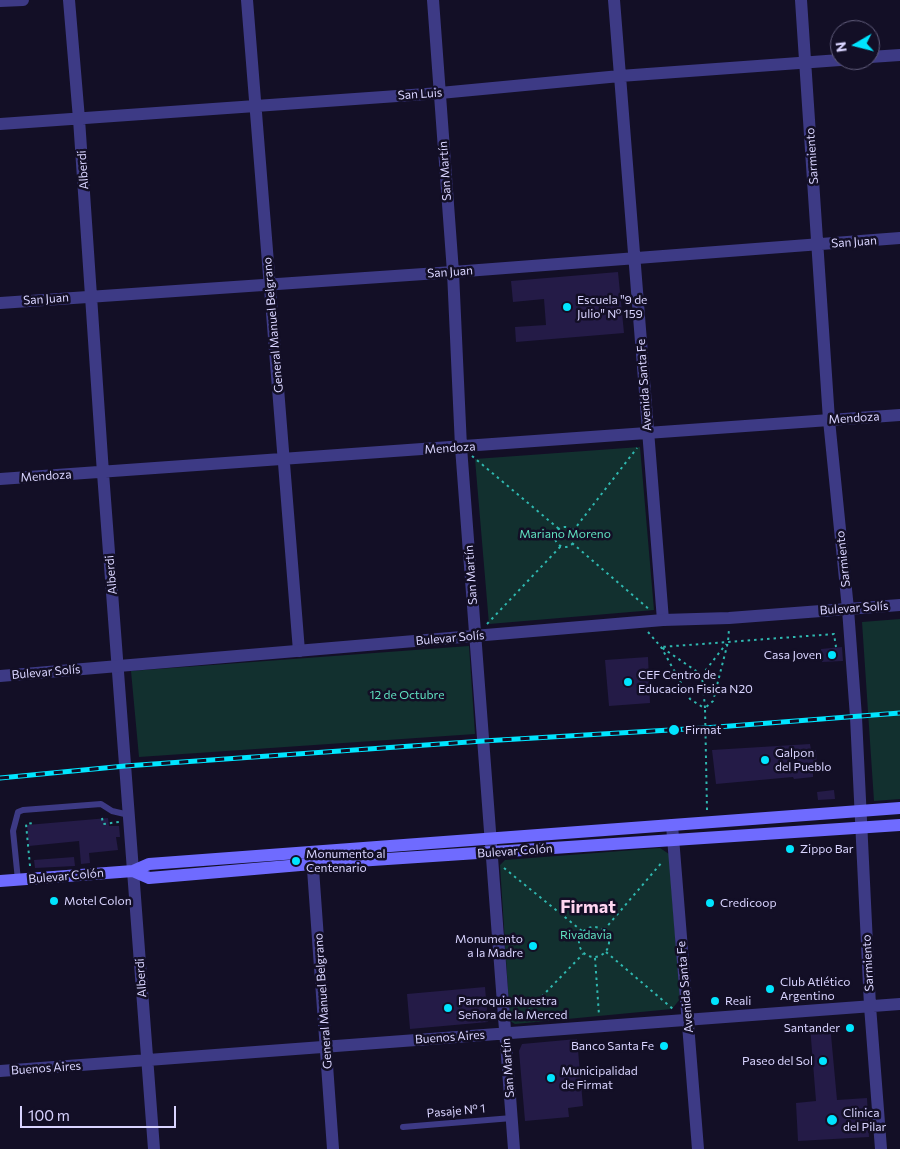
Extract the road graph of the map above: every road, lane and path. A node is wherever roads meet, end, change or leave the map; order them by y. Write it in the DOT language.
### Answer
graph roads {
  1 [pos="23,0"];
  2 [pos="69,0"];
  3 [pos="247,0"];
  4 [pos="433,0"];
  5 [pos="614,0"];
  6 [pos="800,0"];
  7 [pos="0,2"];
  8 [pos="900,55"];
  9 [pos="880,57"];
  10 [pos="830,61"];
  11 [pos="806,62"];
  12 [pos="620,76"];
  13 [pos="440,93"];
  14 [pos="255,105"];
  15 [pos="79,119"];
  16 [pos="0,124"];
  17 [pos="900,238"];
  18 [pos="817,244"];
  19 [pos="634,258"];
  20 [pos="453,272"];
  21 [pos="269,284"];
  22 [pos="92,296"];
  23 [pos="0,303"];
  24 [pos="900,415"];
  25 [pos="829,420"];
  26 [pos="648,433"];
  27 [pos="461,447"];
  28 [pos="636,448"];
  29 [pos="284,460"];
  30 [pos="103,473"];
  31 [pos="0,479"];
  32 [pos="559,529"];
  33 [pos="573,531"];
  34 [pos="572,543"];
  35 [pos="561,546"];
  36 [pos="900,605"];
  37 [pos="848,609"];
  38 [pos="729,618"];
  39 [pos="663,620"];
  40 [pos="640,623"];
  41 [pos="476,636"];
  42 [pos="728,642"];
  43 [pos="661,647"];
  44 [pos="836,648"];
  45 [pos="299,651"];
  46 [pos="118,666"];
  47 [pos="702,675"];
  48 [pos="0,676"];
  49 [pos="704,708"];
  50 [pos="900,808"];
  51 [pos="862,811"];
  52 [pos="129,815"];
  53 [pos="102,818"];
  54 [pos="33,823"];
  55 [pos="110,823"];
  56 [pos="707,823"];
  57 [pos="672,825"];
  58 [pos="900,825"];
  59 [pos="862,828"];
  60 [pos="490,839"];
  61 [pos="673,840"];
  62 [pos="491,852"];
  63 [pos="312,858"];
  64 [pos="664,861"];
  65 [pos="133,871"];
  66 [pos="31,879"];
  67 [pos="18,880"];
  68 [pos="0,881"];
  69 [pos="604,930"];
  70 [pos="582,931"];
  71 [pos="606,952"];
  72 [pos="583,954"];
  73 [pos="595,958"];
  74 [pos="900,1004"];
  75 [pos="870,1006"];
  76 [pos="688,1020"];
  77 [pos="599,1026"];
  78 [pos="505,1033"];
  79 [pos="326,1046"];
  80 [pos="147,1060"];
  81 [pos="0,1071"];
  82 [pos="512,1118"];
  83 [pos="403,1127"];
  84 [pos="154,1149"];
  85 [pos="333,1149"];
  86 [pos="514,1149"];
  87 [pos="698,1149"];
  88 [pos="881,1149"];
  1 -- 7 [label="street"];
  2 -- 15 [label="street, Alberdi"];
  3 -- 14 [label="street, General Manuel Belgrano"];
  4 -- 13 [label="street, San Martín"];
  5 -- 12 [label="street, Avenida Santa Fe"];
  6 -- 11 [label="street, Sarmiento"];
  8 -- 9 [label="street"];
  10 -- 11 [label="street, San Luis"];
  11 -- 12 [label="street, San Luis"];
  11 -- 18 [label="street, Sarmiento"];
  12 -- 13 [label="street, San Luis"];
  12 -- 19 [label="street, Avenida Santa Fe"];
  13 -- 14 [label="street, San Luis"];
  13 -- 20 [label="street, San Martín"];
  14 -- 15 [label="street, San Luis"];
  14 -- 21 [label="street, General Manuel Belgrano"];
  15 -- 16 [label="street, San Luis"];
  15 -- 22 [label="street, Alberdi"];
  17 -- 18 [label="street, San Juan"];
  18 -- 19 [label="street, San Juan"];
  18 -- 25 [label="street, Sarmiento"];
  19 -- 20 [label="street, San Juan"];
  19 -- 26 [label="street, Avenida Santa Fe"];
  20 -- 21 [label="street, San Juan"];
  20 -- 27 [label="street, San Martín"];
  21 -- 22 [label="street, San Juan"];
  21 -- 29 [label="street, General Manuel Belgrano"];
  22 -- 23 [label="street, San Juan"];
  22 -- 30 [label="street, Alberdi"];
  24 -- 25 [label="street, Mendoza"];
  25 -- 26 [label="street, Mendoza"];
  25 -- 37 [label="street, Sarmiento"];
  26 -- 27 [label="street, Mendoza"];
  26 -- 39 [label="street, Avenida Santa Fe"];
  27 -- 29 [label="street, Mendoza"];
  27 -- 32 [label="path"];
  27 -- 41 [label="street, San Martín"];
  28 -- 33 [label="path"];
  29 -- 30 [label="street, Mendoza"];
  29 -- 45 [label="street, General Manuel Belgrano"];
  30 -- 31 [label="street, Mendoza"];
  30 -- 46 [label="street, Alberdi"];
  32 -- 33 [label="path"];
  32 -- 35 [label="path"];
  33 -- 34 [label="path"];
  34 -- 35 [label="path"];
  34 -- 39 [label="path"];
  35 -- 41 [label="path"];
  36 -- 37 [label="street, Bulevar Solís"];
  37 -- 38 [label="street, Bulevar Solís"];
  37 -- 51 [label="street, Sarmiento"];
  38 -- 39 [label="street, Bulevar Solís"];
  38 -- 42 [label="path"];
  39 -- 40 [label="street, Bulevar Solís"];
  40 -- 41 [label="street, Bulevar Solís"];
  40 -- 43 [label="path"];
  41 -- 45 [label="street, Bulevar Solís"];
  41 -- 60 [label="street, San Martín"];
  42 -- 43 [label="path"];
  42 -- 44 [label="path"];
  42 -- 47 [label="path"];
  42 -- 49 [label="path"];
  43 -- 47 [label="path"];
  43 -- 49 [label="path"];
  45 -- 46 [label="street, Bulevar Solís"];
  46 -- 48 [label="street, Bulevar Solís"];
  46 -- 52 [label="street, Alberdi"];
  47 -- 49 [label="path"];
  49 -- 56 [label="path"];
  50 -- 51 [label="main road, Bulevar Colón"];
  51 -- 56 [label="main road, Bulevar Colón"];
  51 -- 59 [label="street, Sarmiento"];
  52 -- 65 [label="street, Alberdi"];
  52 -- 67 [label="lane"];
  53 -- 55 [label="path"];
  54 -- 66 [label="path"];
  56 -- 57 [label="main road, Bulevar Colón"];
  57 -- 60 [label="main road, Bulevar Colón"];
  57 -- 61 [label="street, Avenida Santa Fe"];
  58 -- 59 [label="main road, Bulevar Colón"];
  59 -- 61 [label="main road, Bulevar Colón"];
  59 -- 75 [label="street, Sarmiento"];
  60 -- 62 [label="street, San Martín"];
  60 -- 63 [label="main road, Bulevar Colón"];
  61 -- 62 [label="main road, Bulevar Colón"];
  61 -- 76 [label="street, Avenida Santa Fe"];
  62 -- 63 [label="main road, Bulevar Colón"];
  62 -- 70 [label="path"];
  62 -- 78 [label="street, San Martín"];
  63 -- 65 [label="main road, Bulevar Colón"];
  63 -- 79 [label="street, General Manuel Belgrano"];
  64 -- 69 [label="path"];
  65 -- 66 [label="main road, Bulevar Colón"];
  65 -- 80 [label="street, Alberdi"];
  66 -- 67 [label="main road, Bulevar Colón"];
  67 -- 68 [label="main road, Bulevar Colón"];
  69 -- 70 [label="path"];
  69 -- 71 [label="path"];
  70 -- 72 [label="path"];
  71 -- 73 [label="path"];
  71 -- 76 [label="path"];
  72 -- 73 [label="path"];
  72 -- 78 [label="path"];
  73 -- 77 [label="path"];
  74 -- 75 [label="street, Buenos Aires"];
  75 -- 76 [label="street, Buenos Aires"];
  75 -- 88 [label="street, Sarmiento"];
  76 -- 77 [label="street, Buenos Aires"];
  76 -- 87 [label="street, Avenida Santa Fe"];
  77 -- 78 [label="street, Buenos Aires"];
  78 -- 79 [label="street, Buenos Aires"];
  78 -- 82 [label="street, San Martín"];
  79 -- 80 [label="street, Buenos Aires"];
  79 -- 85 [label="street, General Manuel Belgrano"];
  80 -- 81 [label="street, Buenos Aires"];
  80 -- 84 [label="street, Alberdi"];
  82 -- 83 [label="lane, Pasaje Nº 1"];
  82 -- 86 [label="street, San Martín"];
}
